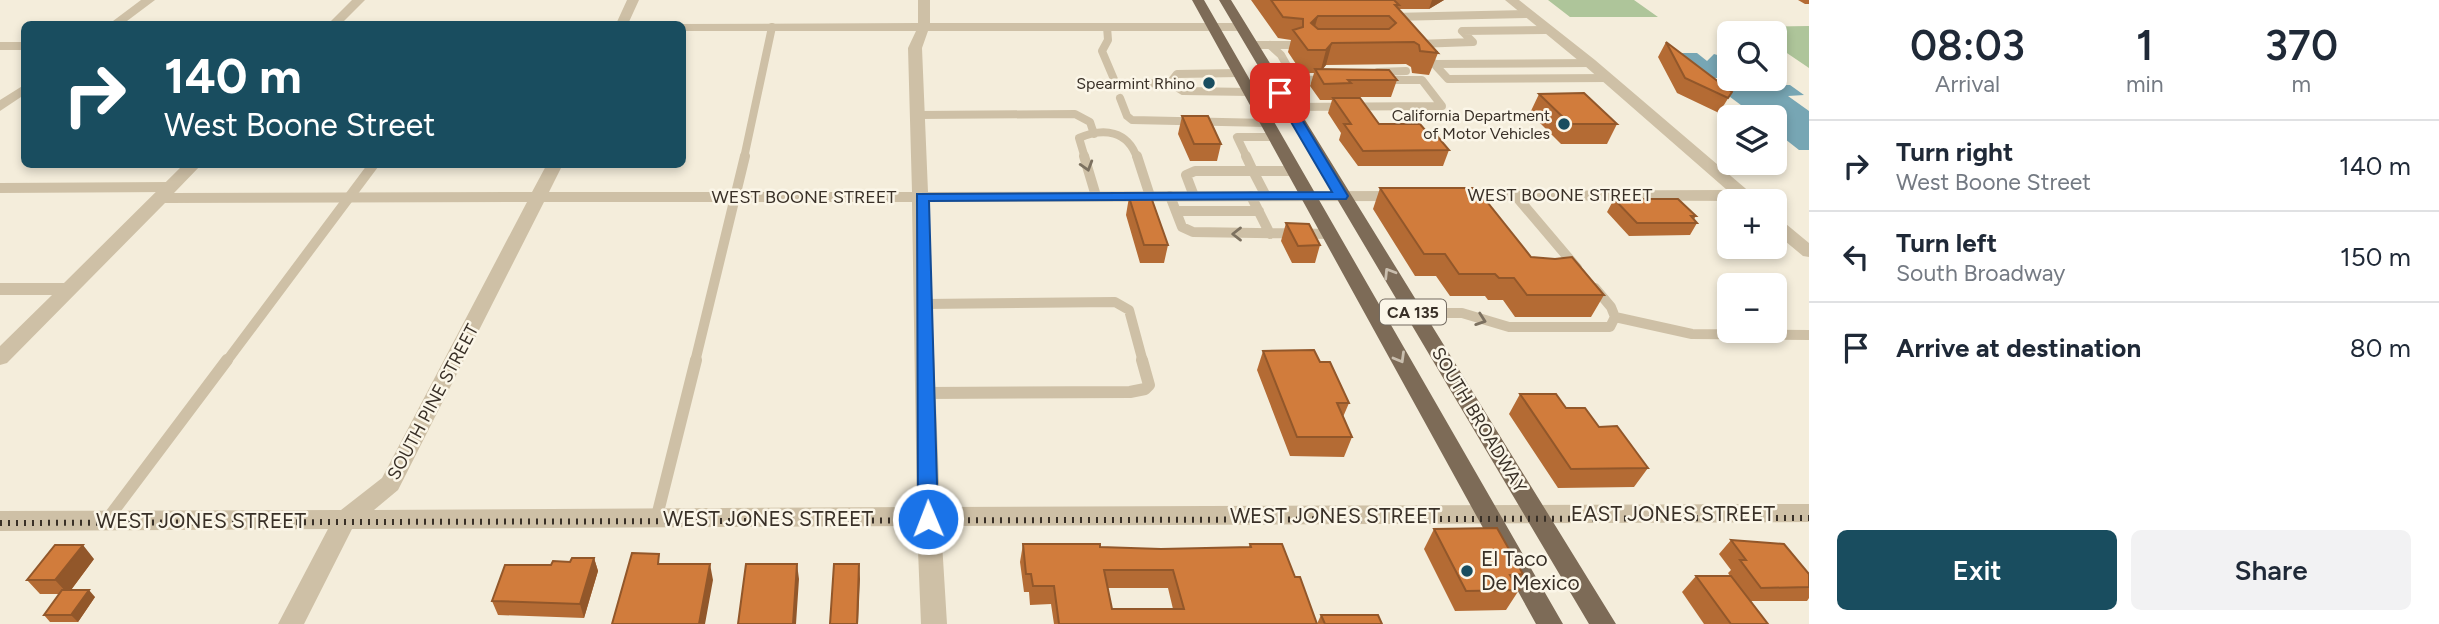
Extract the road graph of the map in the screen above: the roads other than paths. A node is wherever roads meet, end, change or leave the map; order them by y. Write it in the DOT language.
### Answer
graph roads {
  1 [pos="149,0"];
  2 [pos="359,0"];
  3 [pos="633,0"];
  4 [pos="925,0"];
  5 [pos="1198,0"];
  6 [pos="1225,0"];
  7 [pos="1511,0"];
  8 [pos="1527,15"];
  9 [pos="119,21"];
  10 [pos="337,21"];
  11 [pos="623,21"];
  12 [pos="1399,25"];
  13 [pos="924,26"];
  14 [pos="686,27"];
  15 [pos="772,27"];
  16 [pos="1107,27"];
  17 [pos="1213,27"];
  18 [pos="1240,27"];
  19 [pos="1545,30"];
  20 [pos="1408,34"];
  21 [pos="1416,44"];
  22 [pos="1261,45"];
  23 [pos="1292,45"];
  24 [pos="0,46"];
  25 [pos="21,46"];
  26 [pos="1590,63"];
  27 [pos="1434,64"];
  28 [pos="1406,71"];
  29 [pos="1309,72"];
  30 [pos="1239,73"];
  31 [pos="1291,73"];
  32 [pos="1270,76"];
  33 [pos="1608,78"];
  34 [pos="1448,79"];
  35 [pos="1340,80"];
  36 [pos="1422,80"];
  37 [pos="1170,83"];
  38 [pos="21,91"];
  39 [pos="1250,92"];
  40 [pos="1120,98"];
  41 [pos="1288,107"];
  42 [pos="0,108"];
  43 [pos="21,109"];
  44 [pos="918,115"];
  45 [pos="1271,130"];
  46 [pos="1094,134"];
  47 [pos="190,168"];
  48 [pos="371,168"];
  49 [pos="553,168"];
  50 [pos="1253,171"];
  51 [pos="1294,171"];
  52 [pos="0,188"];
  53 [pos="1736,189"];
  54 [pos="166,193"];
  55 [pos="1515,195"];
  56 [pos="1096,196"];
  57 [pos="1150,196"];
  58 [pos="1194,196"];
  59 [pos="1308,196"];
  60 [pos="1342,196"];
  61 [pos="736,197"];
  62 [pos="922,197"];
  63 [pos="348,198"];
  64 [pos="539,198"];
  65 [pos="1717,198"];
  66 [pos="1259,201"];
  67 [pos="1173,204"];
  68 [pos="1270,234"];
  69 [pos="1330,234"];
  70 [pos="1787,234"];
  71 [pos="1809,252"];
  72 [pos="0,289"];
  73 [pos="69,289"];
  74 [pos="923,303"];
  75 [pos="1414,313"];
  76 [pos="1615,317"];
  77 [pos="1809,335"];
  78 [pos="0,358"];
  79 [pos="925,393"];
  80 [pos="1489,515"];
  81 [pos="1537,515"];
  82 [pos="1807,515"];
  83 [pos="928,518"];
  84 [pos="656,520"];
  85 [pos="0,521"];
  86 [pos="106,521"];
  87 [pos="344,521"];
  88 [pos="291,624"];
  89 [pos="934,624"];
  90 [pos="1550,624"];
  91 [pos="1603,624"];
  1 -- 9 [label="street"];
  2 -- 10 [label="street"];
  3 -- 11 [label="street"];
  4 -- 13 [label="street"];
  5 -- 17 [label="main road, SOUTH BROADWAY / CA 135"];
  6 -- 18 [label="main road, SOUTH BROADWAY / CA 135"];
  7 -- 8 [label="street"];
  8 -- 12 [label="lane"];
  8 -- 19 [label="street"];
  13 -- 15 [label="street"];
  13 -- 16 [label="street"];
  13 -- 44 [label="street"];
  14 -- 15 [label="street"];
  15 -- 61 [label="lane"];
  16 -- 17 [label="street"];
  16 -- 37 [label="lane"];
  17 -- 18 [label="street"];
  17 -- 30 [label="main road, SOUTH BROADWAY / CA 135"];
  18 -- 22 [label="main road, SOUTH BROADWAY / CA 135"];
  19 -- 21 [label="lane"];
  19 -- 26 [label="street"];
  20 -- 21 [label="lane"];
  21 -- 27 [label="lane"];
  22 -- 23 [label="lane"];
  22 -- 31 [label="lane"];
  22 -- 32 [label="main road, SOUTH BROADWAY / CA 135"];
  24 -- 25 [label="lane"];
  26 -- 27 [label="lane"];
  26 -- 33 [label="street"];
  27 -- 34 [label="lane"];
  28 -- 36 [label="lane"];
  29 -- 31 [label="lane"];
  30 -- 37 [label="lane"];
  30 -- 39 [label="main road, SOUTH BROADWAY / CA 135"];
  31 -- 32 [label="lane"];
  32 -- 35 [label="lane"];
  32 -- 41 [label="main road, SOUTH BROADWAY / CA 135"];
  33 -- 34 [label="lane"];
  33 -- 53 [label="street"];
  34 -- 36 [label="lane"];
  36 -- 41 [label="lane"];
  37 -- 39 [label="lane"];
  38 -- 42 [label="street"];
  39 -- 45 [label="main road, SOUTH BROADWAY / CA 135"];
  40 -- 45 [label="lane"];
  41 -- 60 [label="main road, SOUTH BROADWAY / CA 135"];
  42 -- 43 [label="street"];
  44 -- 46 [label="lane"];
  44 -- 62 [label="street"];
  45 -- 50 [label="lane"];
  45 -- 51 [label="main road, SOUTH BROADWAY / CA 135"];
  46 -- 56 [label="lane, one-way"];
  46 -- 57 [label="lane"];
  47 -- 54 [label="street"];
  48 -- 63 [label="lane"];
  49 -- 64 [label="street, SOUTH PINE STREET"];
  50 -- 51 [label="lane"];
  50 -- 58 [label="lane"];
  50 -- 66 [label="lane"];
  51 -- 59 [label="main road, SOUTH BROADWAY / CA 135"];
  52 -- 54 [label="lane"];
  54 -- 63 [label="street, WEST BOONE STREET"];
  54 -- 73 [label="street"];
  55 -- 60 [label="street, WEST BOONE STREET"];
  55 -- 65 [label="street, WEST BOONE STREET"];
  55 -- 76 [label="lane"];
  56 -- 57 [label="street, WEST BOONE STREET"];
  56 -- 62 [label="street, WEST BOONE STREET"];
  57 -- 67 [label="street, WEST BOONE STREET"];
  58 -- 66 [label="street, WEST BOONE STREET"];
  58 -- 67 [label="street, WEST BOONE STREET"];
  59 -- 60 [label="street, WEST BOONE STREET"];
  59 -- 66 [label="street, WEST BOONE STREET"];
  59 -- 69 [label="main road, SOUTH BROADWAY / CA 135"];
  75 -- 60 [label="main road, SOUTH BROADWAY / CA 135, one-way"];
  61 -- 62 [label="street, WEST BOONE STREET"];
  61 -- 64 [label="street, WEST BOONE STREET"];
  61 -- 84 [label="lane"];
  62 -- 74 [label="street"];
  63 -- 64 [label="street, WEST BOONE STREET"];
  63 -- 86 [label="lane"];
  64 -- 87 [label="street, SOUTH PINE STREET"];
  66 -- 67 [label="lane"];
  66 -- 68 [label="lane"];
  68 -- 67 [label="lane, one-way"];
  68 -- 69 [label="lane"];
  69 -- 80 [label="main road, SOUTH BROADWAY / CA 135, one-way"];
  70 -- 71 [label="street"];
  72 -- 73 [label="street"];
  73 -- 78 [label="street"];
  74 -- 79 [label="street"];
  74 -- 79 [label="lane"];
  75 -- 76 [label="lane, one-way"];
  75 -- 81 [label="main road, SOUTH BROADWAY / CA 135"];
  76 -- 77 [label="lane"];
  79 -- 83 [label="street"];
  80 -- 81 [label="street, WEST JONES STREET"];
  80 -- 83 [label="street, WEST JONES STREET"];
  80 -- 90 [label="main road, SOUTH BROADWAY / CA 135"];
  81 -- 82 [label="street, EAST JONES STREET"];
  81 -- 91 [label="main road, SOUTH BROADWAY / CA 135"];
  83 -- 84 [label="street, WEST JONES STREET"];
  83 -- 89 [label="street"];
  84 -- 87 [label="street, WEST JONES STREET"];
  85 -- 86 [label="street, WEST JONES STREET"];
  86 -- 87 [label="street, WEST JONES STREET"];
  87 -- 88 [label="street, SOUTH PINE STREET"];
}
